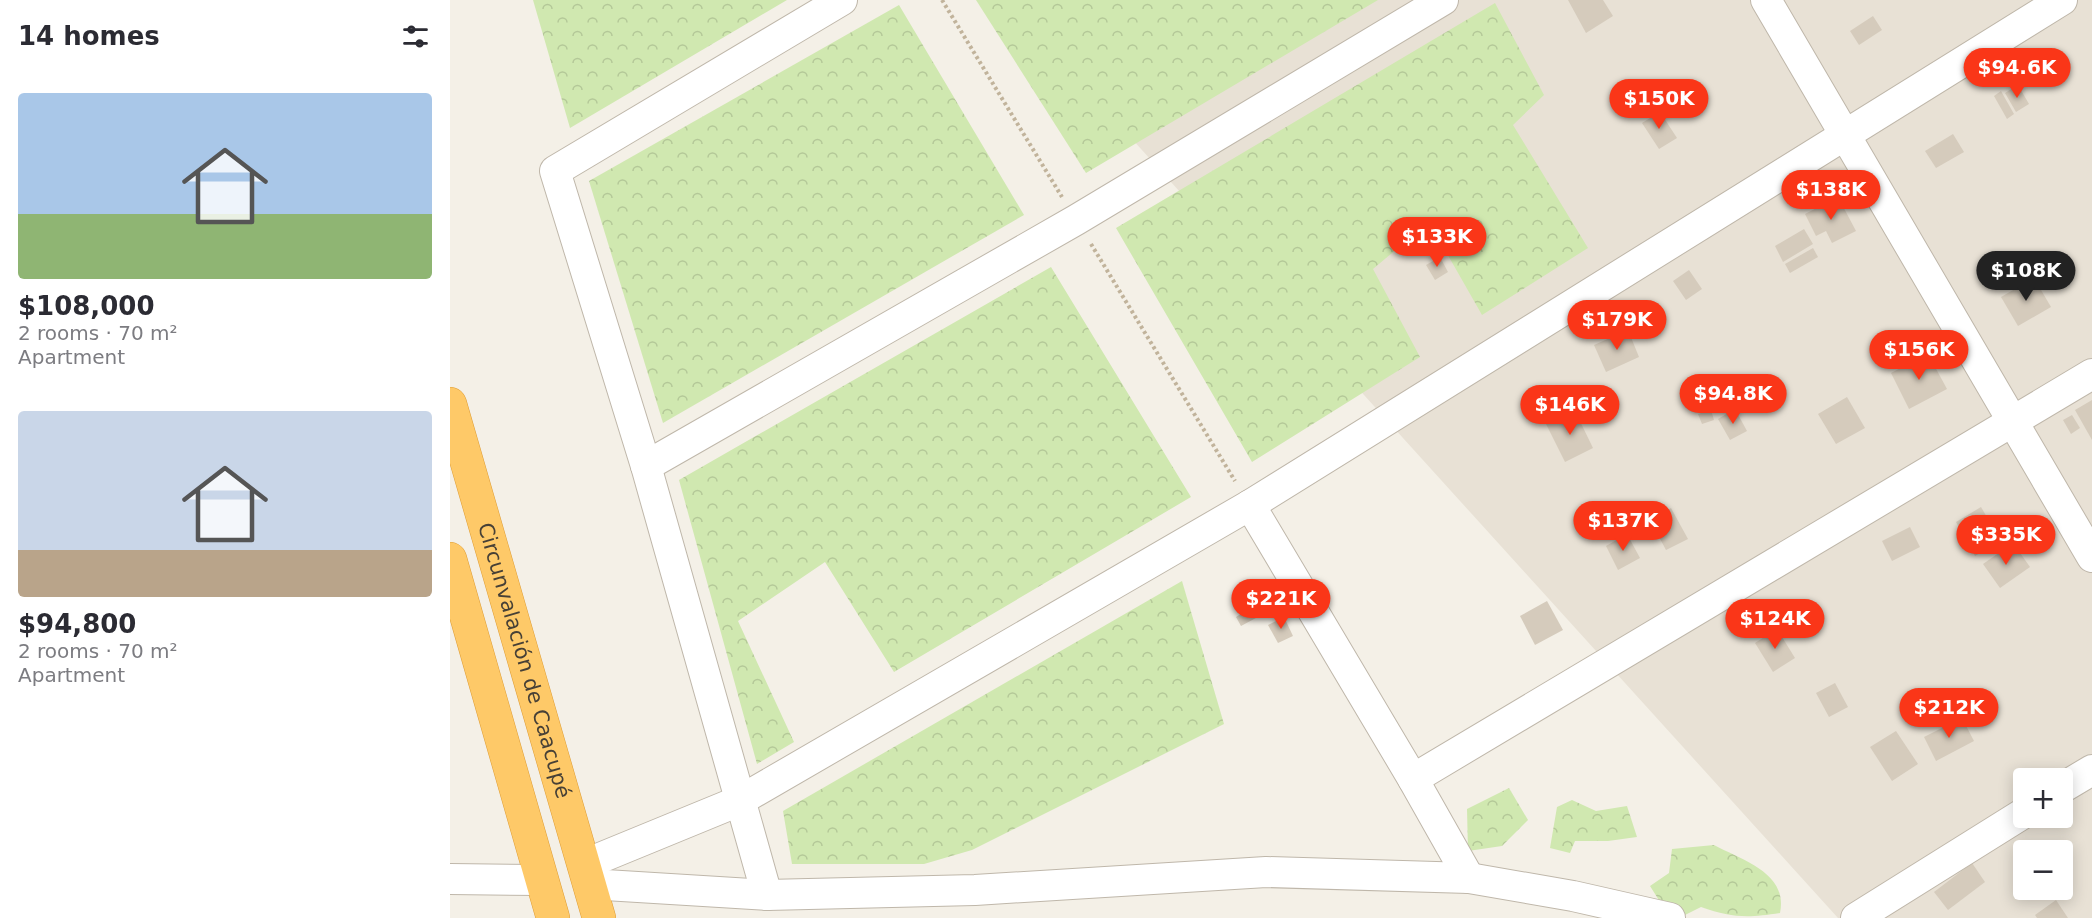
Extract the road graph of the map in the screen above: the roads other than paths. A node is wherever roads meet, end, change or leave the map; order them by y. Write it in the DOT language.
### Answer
graph roads {
  1 [pos="842,0"];
  2 [pos="1443,0"];
  3 [pos="1766,0"];
  4 [pos="2061,0"];
  5 [pos="1844,133"];
  6 [pos="2092,374"];
  7 [pos="450,404"];
  8 [pos="2014,420"];
  9 [pos="646,466"];
  10 [pos="1250,505"];
  11 [pos="2092,557"];
  12 [pos="450,559"];
  13 [pos="2092,770"];
  14 [pos="1413,779"];
  15 [pos="2073,781"];
  16 [pos="739,801"];
  17 [pos="2013,820"];
  18 [pos="586,875"];
  19 [pos="1469,878"];
  20 [pos="450,879"];
  21 [pos="542,880"];
  22 [pos="767,895"];
  23 [pos="553,918"];
  24 [pos="599,918"];
  25 [pos="1670,918"];
  26 [pos="1856,918"];
  1 -- 9 [label="street"];
  2 -- 9 [label="street"];
  3 -- 5 [label="street"];
  4 -- 5 [label="street"];
  5 -- 8 [label="street"];
  5 -- 10 [label="street"];
  6 -- 8 [label="street"];
  7 -- 18 [label="highway, Circunvalación de Caacupé"];
  8 -- 11 [label="street"];
  8 -- 14 [label="street"];
  9 -- 16 [label="street"];
  10 -- 14 [label="street"];
  10 -- 16 [label="street"];
  12 -- 21 [label="highway, Circunvalación de Caacupé"];
  13 -- 15 [label="street"];
  14 -- 19 [label="street"];
  16 -- 18 [label="street"];
  16 -- 22 [label="street"];
  17 -- 26 [label="street"];
  18 -- 22 [label="street"];
  18 -- 24 [label="highway, Circunvalación de Caacupé"];
  19 -- 22 [label="street"];
  19 -- 25 [label="street"];
  20 -- 21 [label="street"];
  21 -- 23 [label="highway, Circunvalación de Caacupé"];
}
